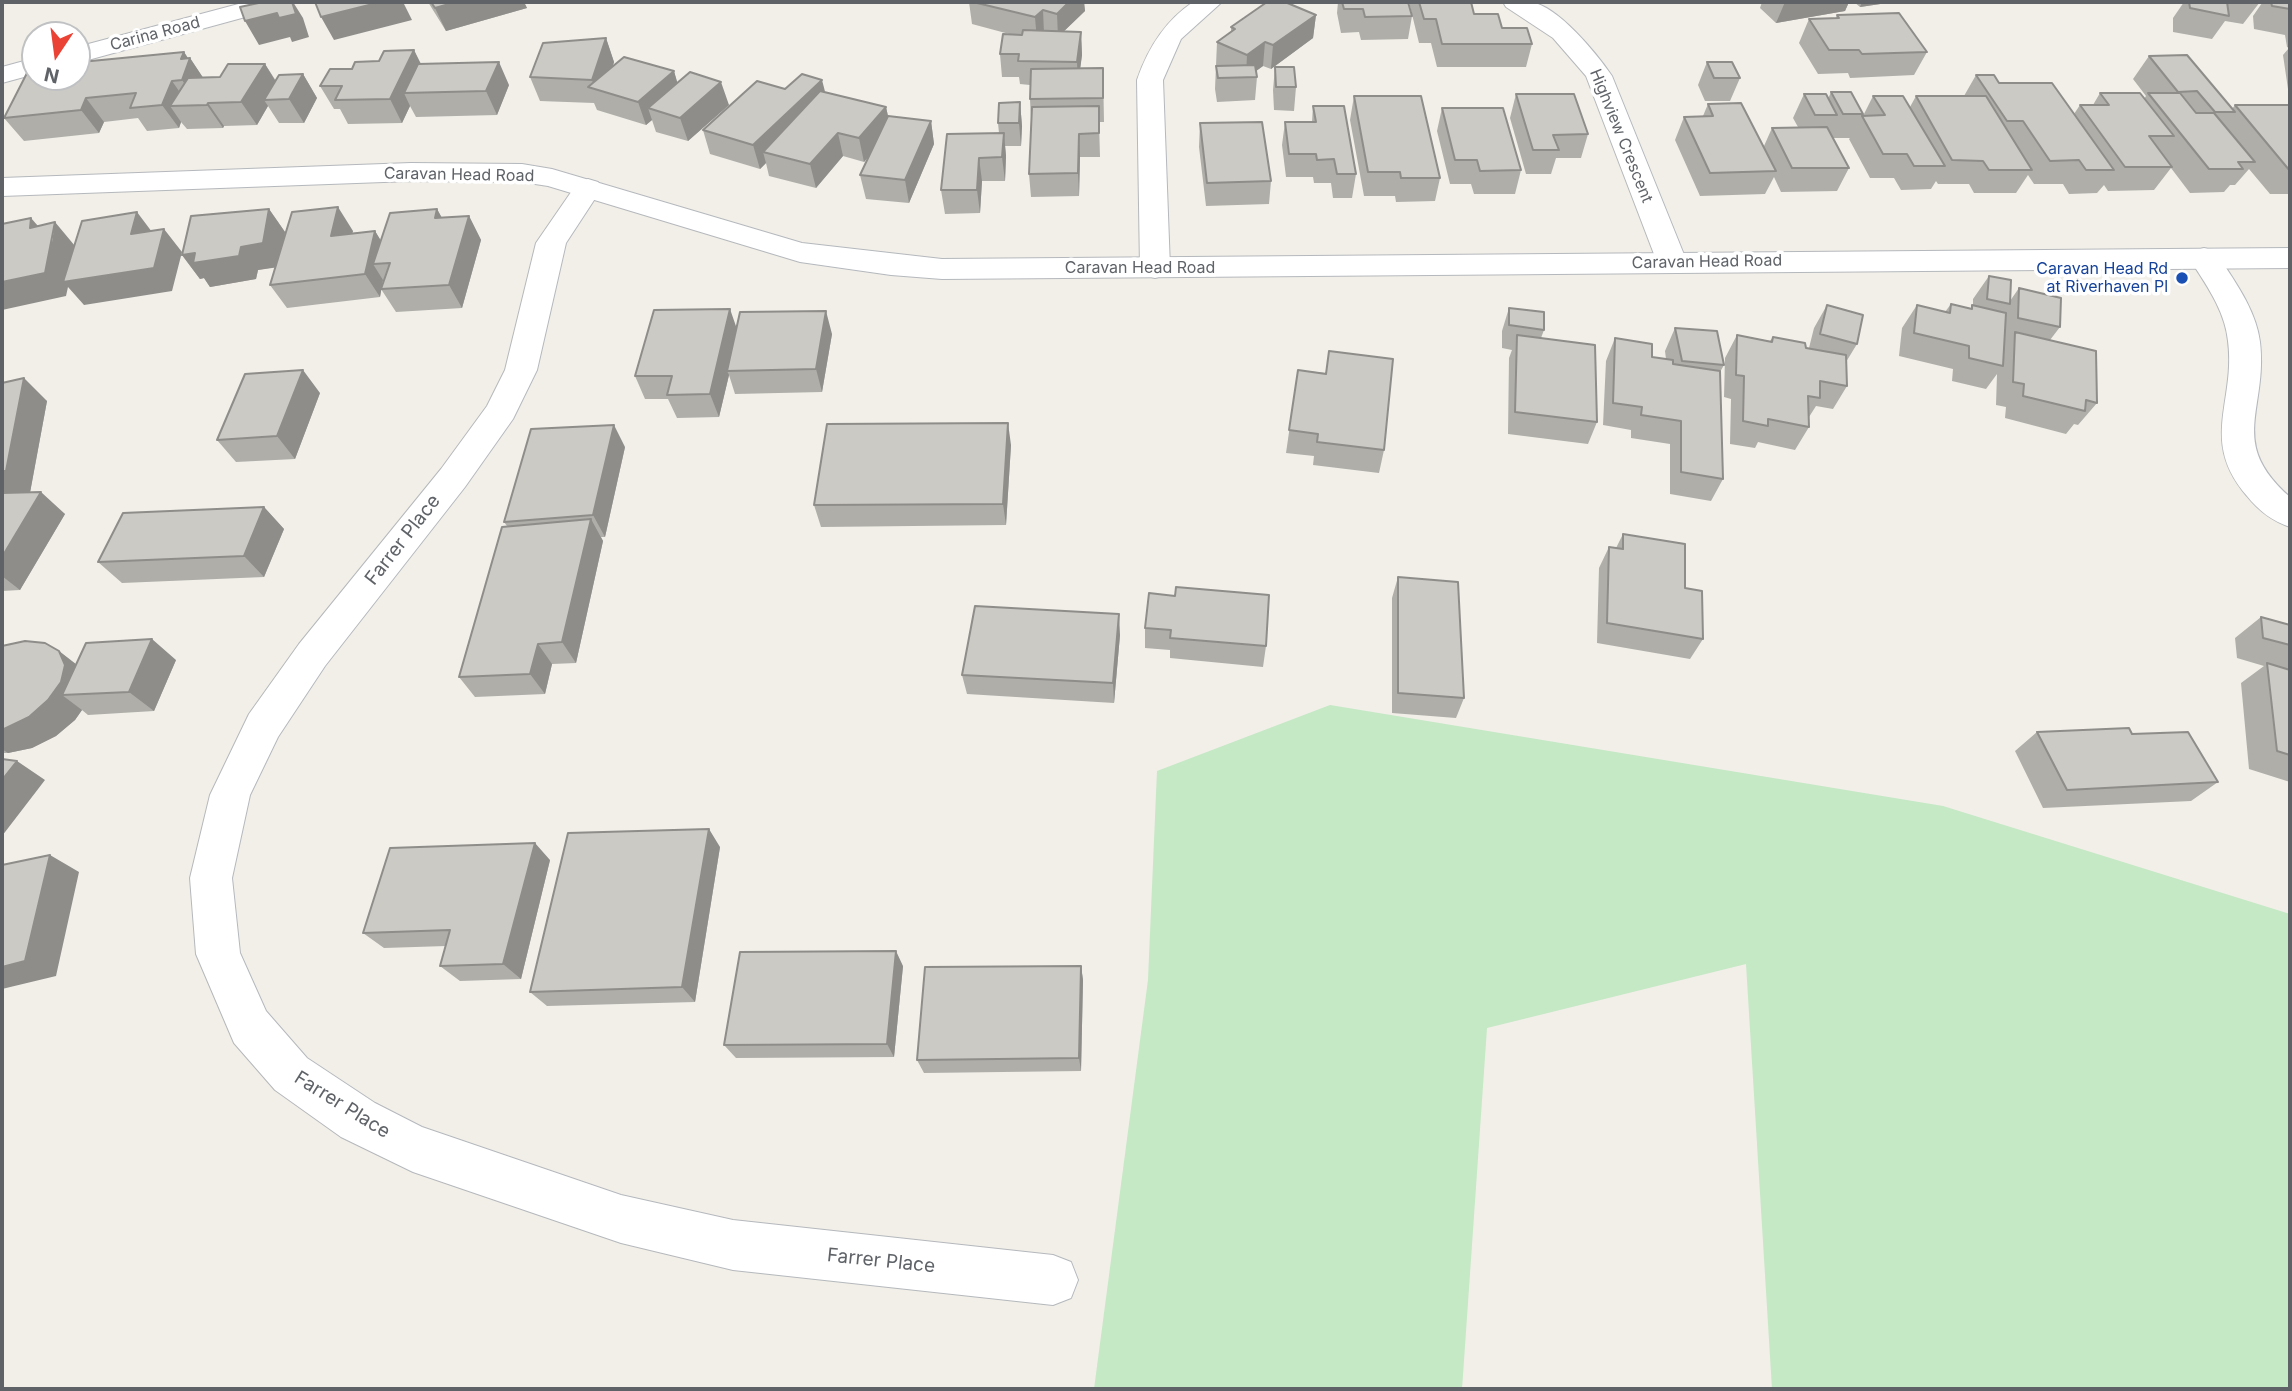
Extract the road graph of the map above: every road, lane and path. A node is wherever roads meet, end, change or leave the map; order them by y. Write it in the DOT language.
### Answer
graph roads {
  1 [pos="273,2"];
  2 [pos="1210,2"];
  3 [pos="1515,2"];
  4 [pos="91,51"];
  5 [pos="21,70"];
  6 [pos="2,75"];
  7 [pos="2,187"];
  8 [pos="587,188"];
  9 [pos="2204,258"];
  10 [pos="2290,258"];
  11 [pos="1672,262"];
  12 [pos="1155,268"];
  13 [pos="2290,514"];
  14 [pos="1053,1280"];
  1 -- 4 [label="street, Carina Road"];
  2 -- 12 [label="street"];
  3 -- 11 [label="street, Highview Crescent"];
  5 -- 6 [label="street"];
  7 -- 8 [label="street, Caravan Head Road"];
  8 -- 12 [label="street, Caravan Head Road"];
  8 -- 14 [label="street, Farrer Place"];
  9 -- 10 [label="street, Caravan Head Road"];
  9 -- 11 [label="street, Caravan Head Road"];
  9 -- 13 [label="street"];
  11 -- 12 [label="street, Caravan Head Road"];
}
